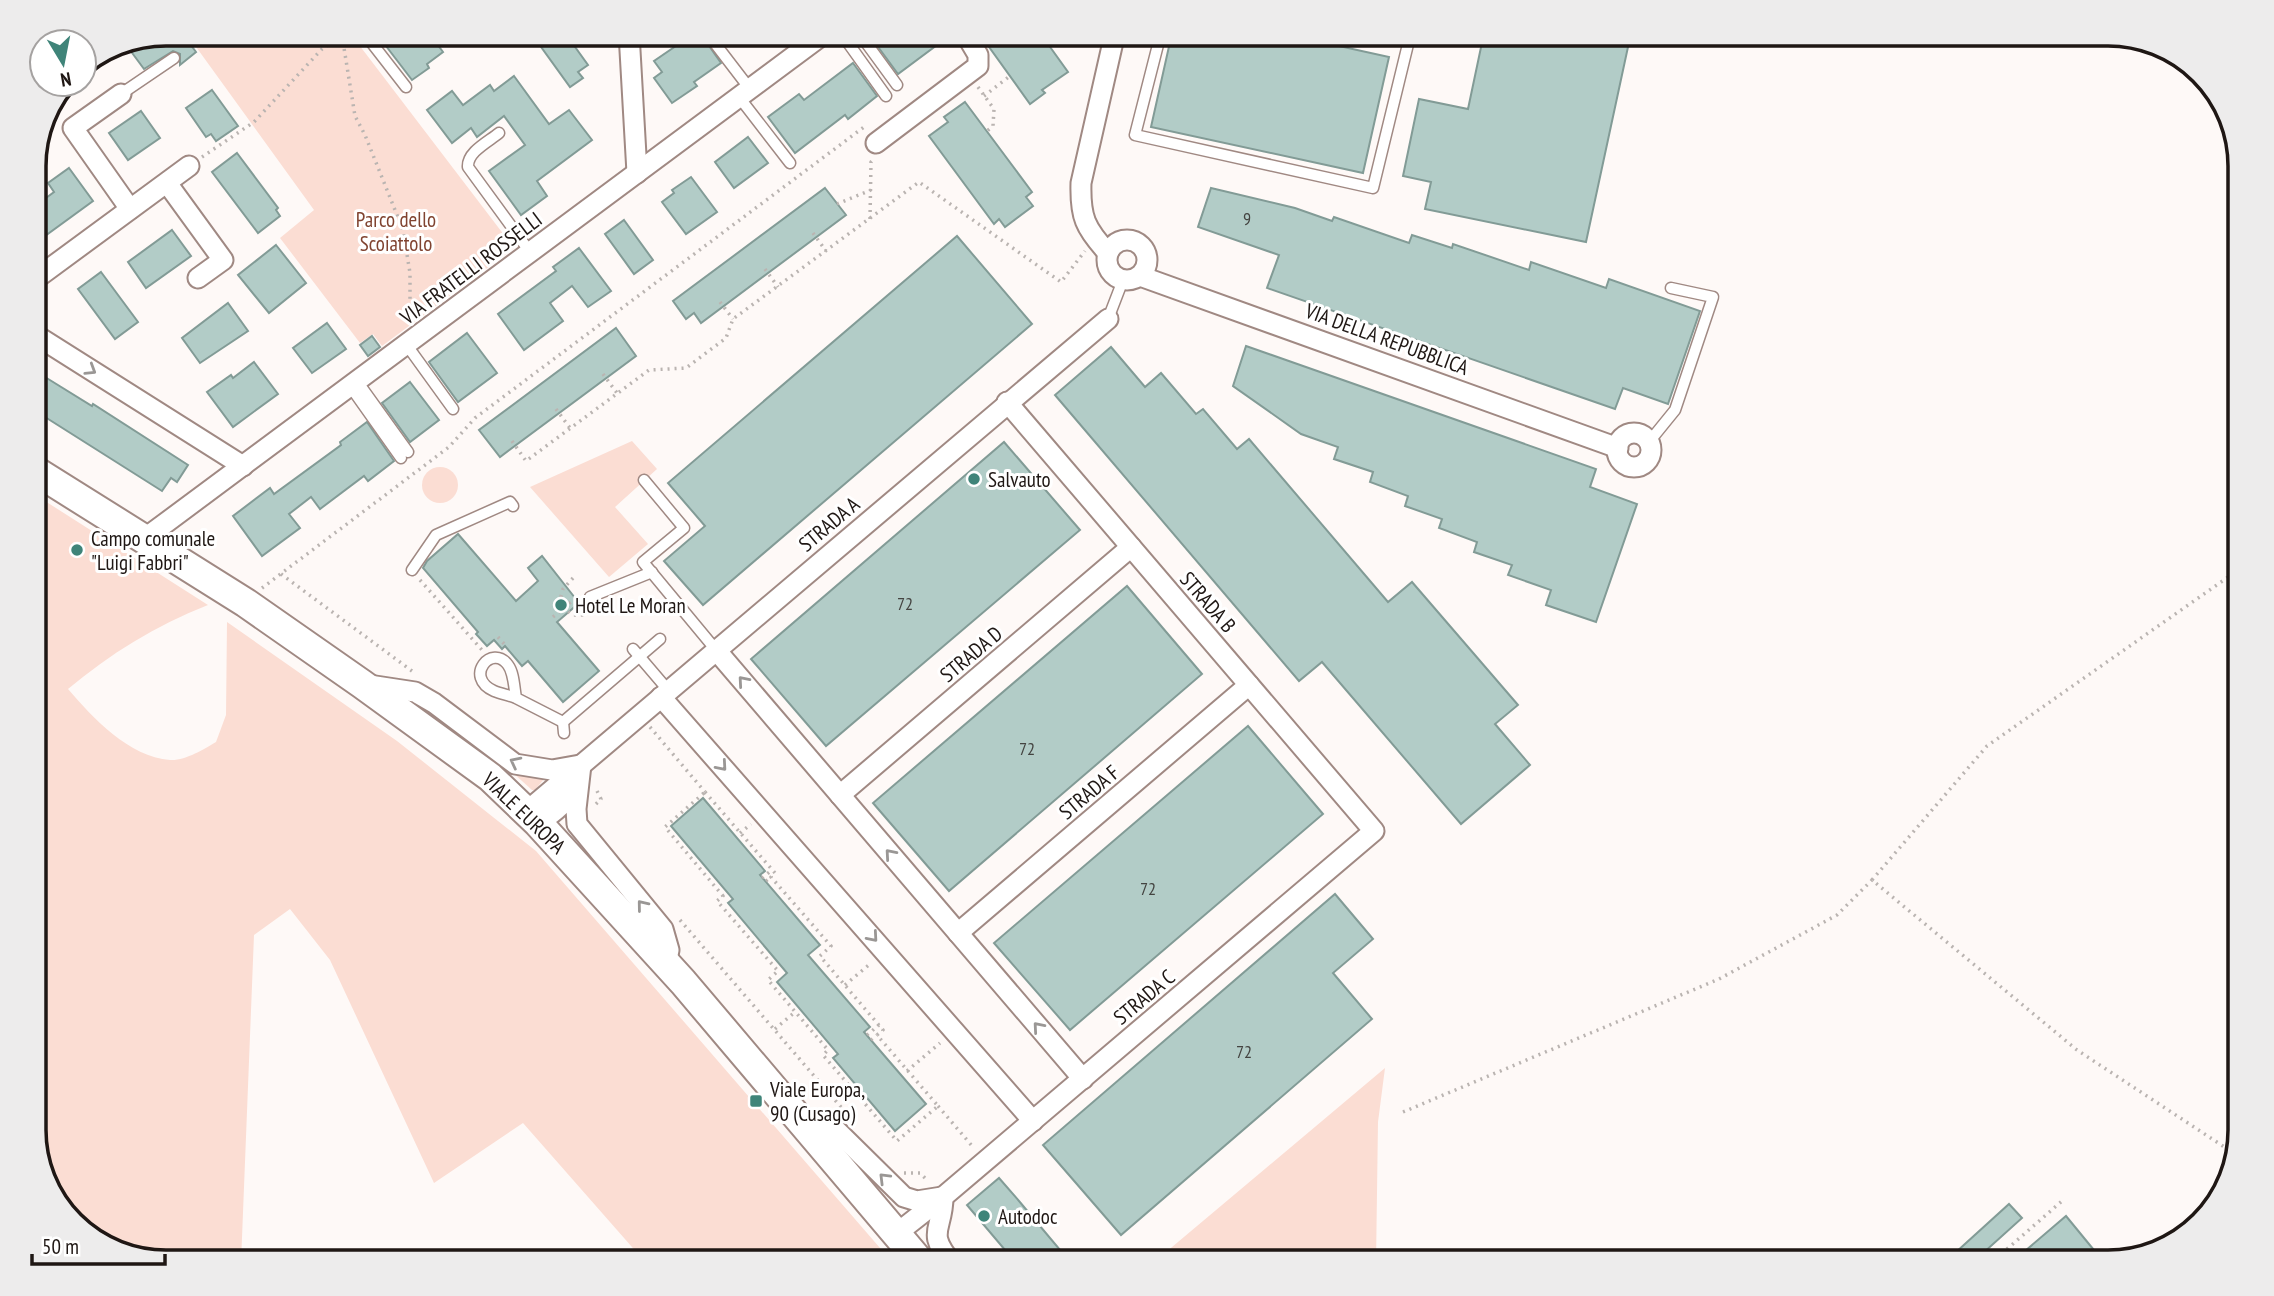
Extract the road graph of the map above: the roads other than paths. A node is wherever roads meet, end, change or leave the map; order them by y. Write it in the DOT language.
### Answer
graph roads {
  1 [pos="374,46"];
  2 [pos="630,46"];
  3 [pos="715,46"];
  4 [pos="808,46"];
  5 [pos="850,46"];
  6 [pos="868,46"];
  7 [pos="973,46"];
  8 [pos="1112,46"];
  9 [pos="1158,46"];
  10 [pos="1407,46"];
  11 [pos="174,58"];
  12 [pos="897,85"];
  13 [pos="406,87"];
  14 [pos="745,93"];
  15 [pos="121,94"];
  16 [pos="886,96"];
  17 [pos="499,133"];
  18 [pos="876,143"];
  19 [pos="790,163"];
  20 [pos="189,166"];
  21 [pos="637,173"];
  22 [pos="167,183"];
  23 [pos="130,209"];
  24 [pos="530,252"];
  25 [pos="1108,253"];
  26 [pos="46,271"];
  27 [pos="198,278"];
  28 [pos="1131,278"];
  29 [pos="1671,288"];
  30 [pos="1108,319"];
  31 [pos="46,342"];
  32 [pos="409,342"];
  33 [pos="353,383"];
  34 [pos="1007,402"];
  35 [pos="453,409"];
  36 [pos="1649,442"];
  37 [pos="1618,448"];
  38 [pos="405,455"];
  39 [pos="243,466"];
  40 [pos="46,478"];
  41 [pos="644,480"];
  42 [pos="513,506"];
  43 [pos="144,539"];
  44 [pos="1131,547"];
  45 [pos="412,570"];
  46 [pos="652,572"];
  47 [pos="593,601"];
  48 [pos="660,639"];
  49 [pos="716,650"];
  50 [pos="636,653"];
  51 [pos="362,684"];
  52 [pos="1249,685"];
  53 [pos="664,694"];
  54 [pos="516,698"];
  55 [pos="581,765"];
  56 [pos="840,795"];
  57 [pos="533,817"];
  58 [pos="1374,831"];
  59 [pos="958,933"];
  60 [pos="666,964"];
  61 [pos="1083,1079"];
  62 [pos="798,1118"];
  63 [pos="1033,1121"];
  64 [pos="943,1197"];
  65 [pos="907,1247"];
  66 [pos="942,1250"];
  1 -- 13 [label="lane"];
  2 -- 21 [label="street"];
  3 -- 14 [label="lane"];
  4 -- 14 [label="street, VIA FRATELLI ROSSELLI"];
  5 -- 16 [label="lane"];
  6 -- 12 [label="lane"];
  7 -- 18 [label="street"];
  8 -- 25 [label="street"];
  9 -- 10 [label="lane"];
  11 -- 15 [label="lane"];
  14 -- 19 [label="lane"];
  14 -- 21 [label="street, VIA FRATELLI ROSSELLI"];
  15 -- 23 [label="street"];
  17 -- 24 [label="lane"];
  20 -- 22 [label="street"];
  21 -- 24 [label="street, VIA FRATELLI ROSSELLI"];
  22 -- 23 [label="street"];
  22 -- 27 [label="street"];
  23 -- 26 [label="street"];
  24 -- 32 [label="street, VIA FRATELLI ROSSELLI"];
  25 -- 28 [label="street"];
  25 -- 28 [label="street"];
  28 -- 30 [label="lane"];
  28 -- 37 [label="street, VIA DELLA REPUBBLICA"];
  29 -- 36 [label="lane"];
  30 -- 34 [label="street, STRADA A"];
  31 -- 39 [label="street, one-way"];
  32 -- 33 [label="street, VIA FRATELLI ROSSELLI"];
  32 -- 35 [label="lane"];
  33 -- 38 [label="lane"];
  33 -- 39 [label="street, VIA FRATELLI ROSSELLI"];
  34 -- 44 [label="street, STRADA B"];
  34 -- 49 [label="street, STRADA A"];
  36 -- 37 [label="street"];
  36 -- 37 [label="street"];
  39 -- 43 [label="street, VIA FRATELLI ROSSELLI"];
  40 -- 43 [label="main road, VIALE EUROPA"];
  41 -- 46 [label="lane"];
  42 -- 45 [label="lane"];
  43 -- 51 [label="main road, VIALE EUROPA"];
  44 -- 52 [label="street, STRADA B"];
  44 -- 56 [label="street, STRADA D"];
  46 -- 47 [label="lane"];
  46 -- 49 [label="lane"];
  48 -- 50 [label="lane"];
  49 -- 53 [label="street, STRADA A"];
  56 -- 49 [label="street, one-way"];
  50 -- 53 [label="lane"];
  50 -- 54 [label="lane"];
  55 -- 51 [label="street, one-way"];
  51 -- 57 [label="main road, VIALE EUROPA"];
  52 -- 58 [label="street, STRADA B"];
  52 -- 59 [label="street, STRADA F"];
  53 -- 55 [label="street, STRADA A"];
  53 -- 63 [label="street, one-way"];
  54 -- 54 [label="lane"];
  55 -- 57 [label="street, STRADA A"];
  60 -- 55 [label="street, one-way"];
  59 -- 56 [label="street, one-way"];
  57 -- 60 [label="main road, VIALE EUROPA"];
  58 -- 61 [label="street, STRADA C"];
  61 -- 59 [label="street, one-way"];
  60 -- 62 [label="main road, VIALE EUROPA"];
  61 -- 63 [label="street, STRADA C"];
  64 -- 62 [label="street, one-way"];
  62 -- 65 [label="main road, VIALE EUROPA"];
  63 -- 64 [label="street, STRADA C"];
  64 -- 65 [label="street, STRADA C"];
  64 -- 66 [label="street"];
}
